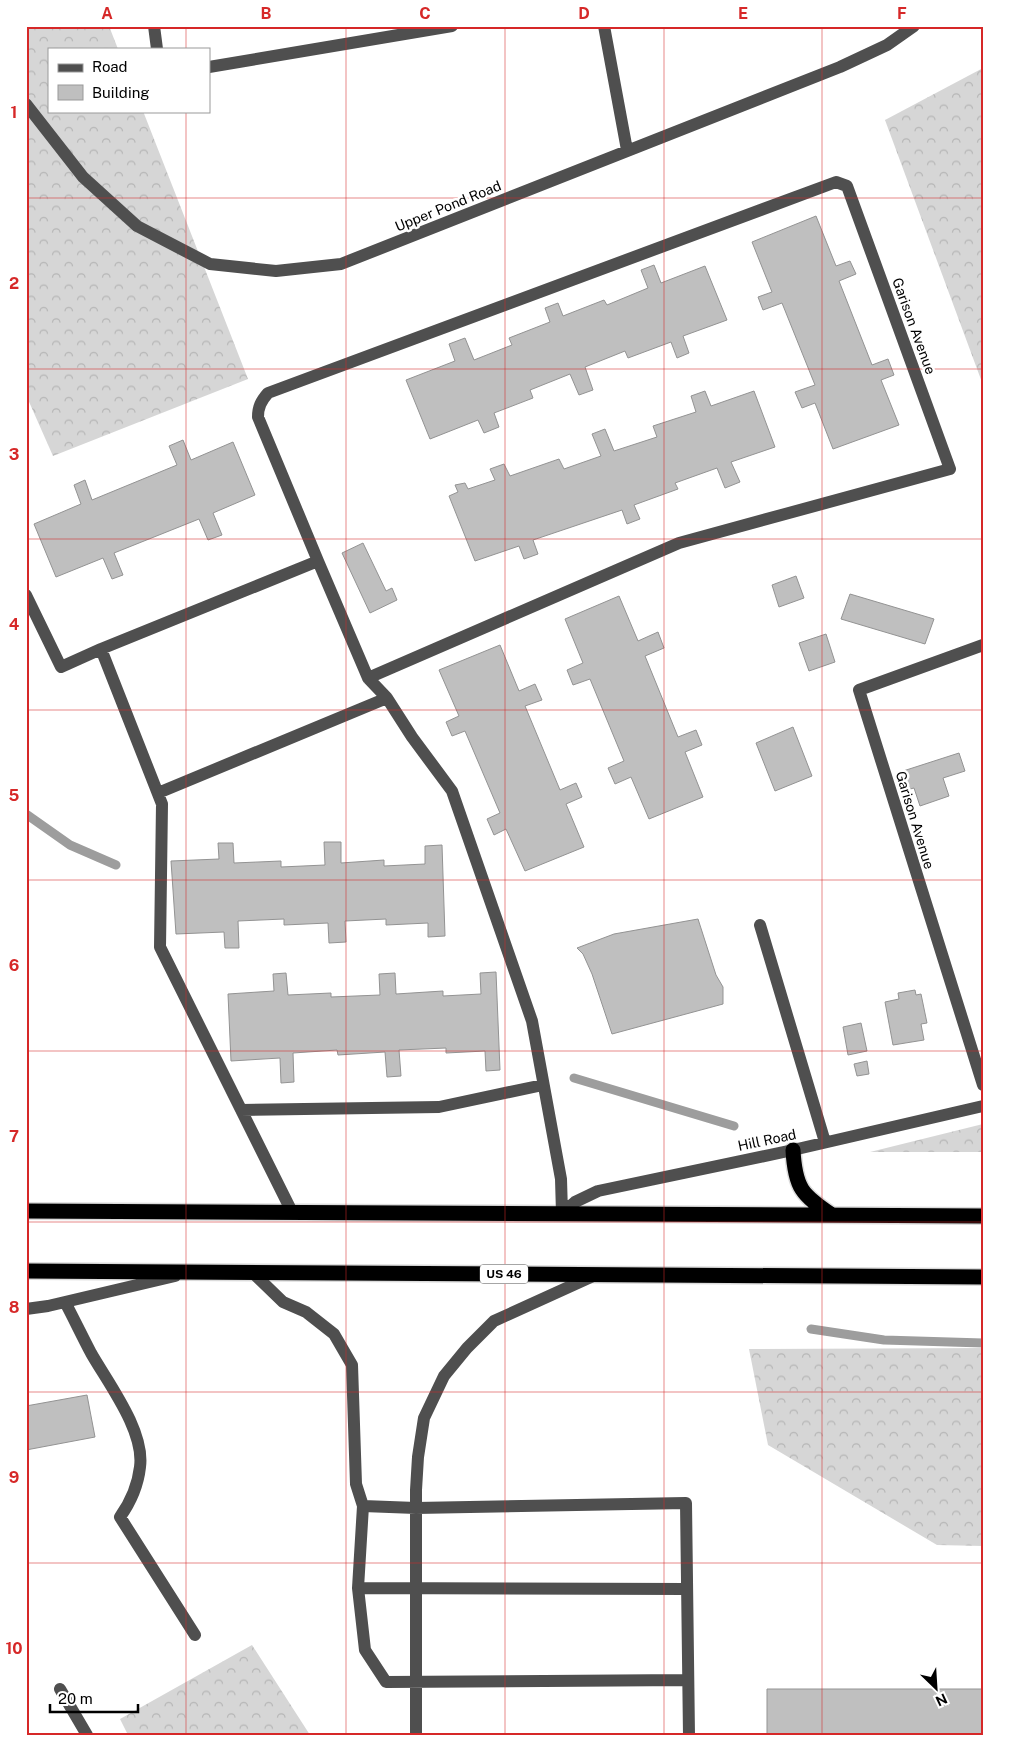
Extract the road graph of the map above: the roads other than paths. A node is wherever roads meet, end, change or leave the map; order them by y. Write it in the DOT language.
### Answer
graph roads {
  1 [pos="154,26"];
  2 [pos="452,26"];
  3 [pos="604,26"];
  4 [pos="914,26"];
  5 [pos="157,48"];
  6 [pos="210,67"];
  7 [pos="26,104"];
  8 [pos="627,150"];
  9 [pos="318,561"];
  10 [pos="26,595"];
  11 [pos="983,645"];
  12 [pos="101,650"];
  13 [pos="368,678"];
  14 [pos="387,698"];
  15 [pos="158,793"];
  16 [pos="760,925"];
  17 [pos="543,1085"];
  18 [pos="983,1085"];
  19 [pos="983,1106"];
  20 [pos="241,1110"];
  21 [pos="825,1142"];
  22 [pos="793,1150"];
  23 [pos="26,1211"];
  24 [pos="292,1212"];
  25 [pos="562,1213"];
  26 [pos="832,1216"];
  27 [pos="983,1216"];
  28 [pos="26,1271"];
  29 [pos="191,1272"];
  30 [pos="252,1272"];
  31 [pos="596,1275"];
  32 [pos="983,1277"];
  33 [pos="65,1302"];
  34 [pos="26,1309"];
  35 [pos="363,1506"];
  36 [pos="416,1508"];
  37 [pos="358,1588"];
  38 [pos="416,1589"];
  39 [pos="687,1589"];
  40 [pos="195,1635"];
  41 [pos="688,1680"];
  42 [pos="416,1682"];
  43 [pos="60,1689"];
  44 [pos="87,1735"];
  45 [pos="416,1735"];
  46 [pos="689,1735"];
  1 -- 5 [label="street"];
  2 -- 6 [label="street"];
  3 -- 8 [label="street"];
  4 -- 8 [label="street, Upper Pond Road"];
  7 -- 8 [label="street, Upper Pond Road"];
  9 -- 12 [label="street"];
  9 -- 13 [label="street"];
  9 -- 13 [label="street, Garison Avenue"];
  10 -- 12 [label="street"];
  11 -- 18 [label="street, Garison Avenue"];
  12 -- 15 [label="street"];
  13 -- 14 [label="street"];
  14 -- 15 [label="street"];
  14 -- 17 [label="street"];
  15 -- 20 [label="street"];
  16 -- 21 [label="street"];
  17 -- 20 [label="street"];
  17 -- 25 [label="street"];
  19 -- 21 [label="street, Hill Road"];
  20 -- 24 [label="street"];
  21 -- 22 [label="street, Hill Road"];
  22 -- 25 [label="street, Hill Road"];
  22 -- 26 [label="highway"];
  23 -- 24 [label="highway"];
  24 -- 25 [label="highway"];
  25 -- 26 [label="highway"];
  26 -- 27 [label="highway"];
  28 -- 29 [label="highway, US 46"];
  29 -- 30 [label="highway, US 46"];
  29 -- 33 [label="street"];
  30 -- 31 [label="highway, US 46"];
  30 -- 35 [label="street"];
  31 -- 32 [label="highway, US 46"];
  31 -- 36 [label="street"];
  33 -- 34 [label="street"];
  33 -- 40 [label="street"];
  35 -- 36 [label="street"];
  35 -- 37 [label="street"];
  36 -- 38 [label="street"];
  36 -- 39 [label="street"];
  37 -- 38 [label="street"];
  37 -- 42 [label="street"];
  38 -- 39 [label="street"];
  38 -- 42 [label="street"];
  39 -- 41 [label="street"];
  41 -- 42 [label="street"];
  41 -- 46 [label="street"];
  42 -- 45 [label="street"];
  43 -- 44 [label="street"];
}
